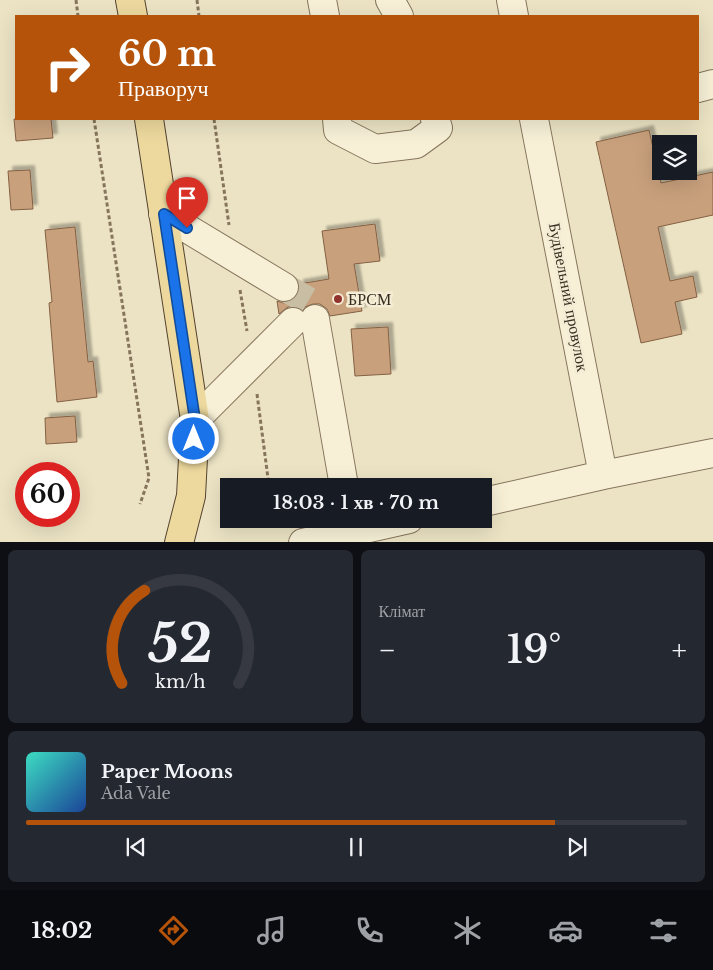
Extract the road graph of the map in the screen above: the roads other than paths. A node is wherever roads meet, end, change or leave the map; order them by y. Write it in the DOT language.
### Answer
graph roads {
  1 [pos="130,0"];
  2 [pos="322,0"];
  3 [pos="390,0"];
  4 [pos="511,0"];
  5 [pos="133,15"];
  6 [pos="325,15"];
  7 [pos="398,15"];
  8 [pos="514,15"];
  9 [pos="713,84"];
  10 [pos="699,88"];
  11 [pos="149,120"];
  12 [pos="337,120"];
  13 [pos="435,120"];
  14 [pos="541,120"];
  15 [pos="164,214"];
  16 [pos="284,287"];
  17 [pos="195,420"];
  18 [pos="713,453"];
  19 [pos="603,475"];
  20 [pos="342,478"];
  21 [pos="492,500"];
  22 [pos="343,528"];
  23 [pos="179,542"];
  24 [pos="303,542"];
  1 -- 5 [label="main road"];
  2 -- 6 [label="street"];
  3 -- 7 [label="street"];
  4 -- 8 [label="street"];
  9 -- 10 [label="street"];
  11 -- 15 [label="main road"];
  12 -- 13 [label="street"];
  14 -- 19 [label="street, Будівельний провулок"];
  15 -- 16 [label="street"];
  15 -- 17 [label="main road"];
  17 -- 20 [label="street"];
  17 -- 23 [label="main road"];
  18 -- 19 [label="street"];
  19 -- 21 [label="street"];
  22 -- 24 [label="street"];
}
